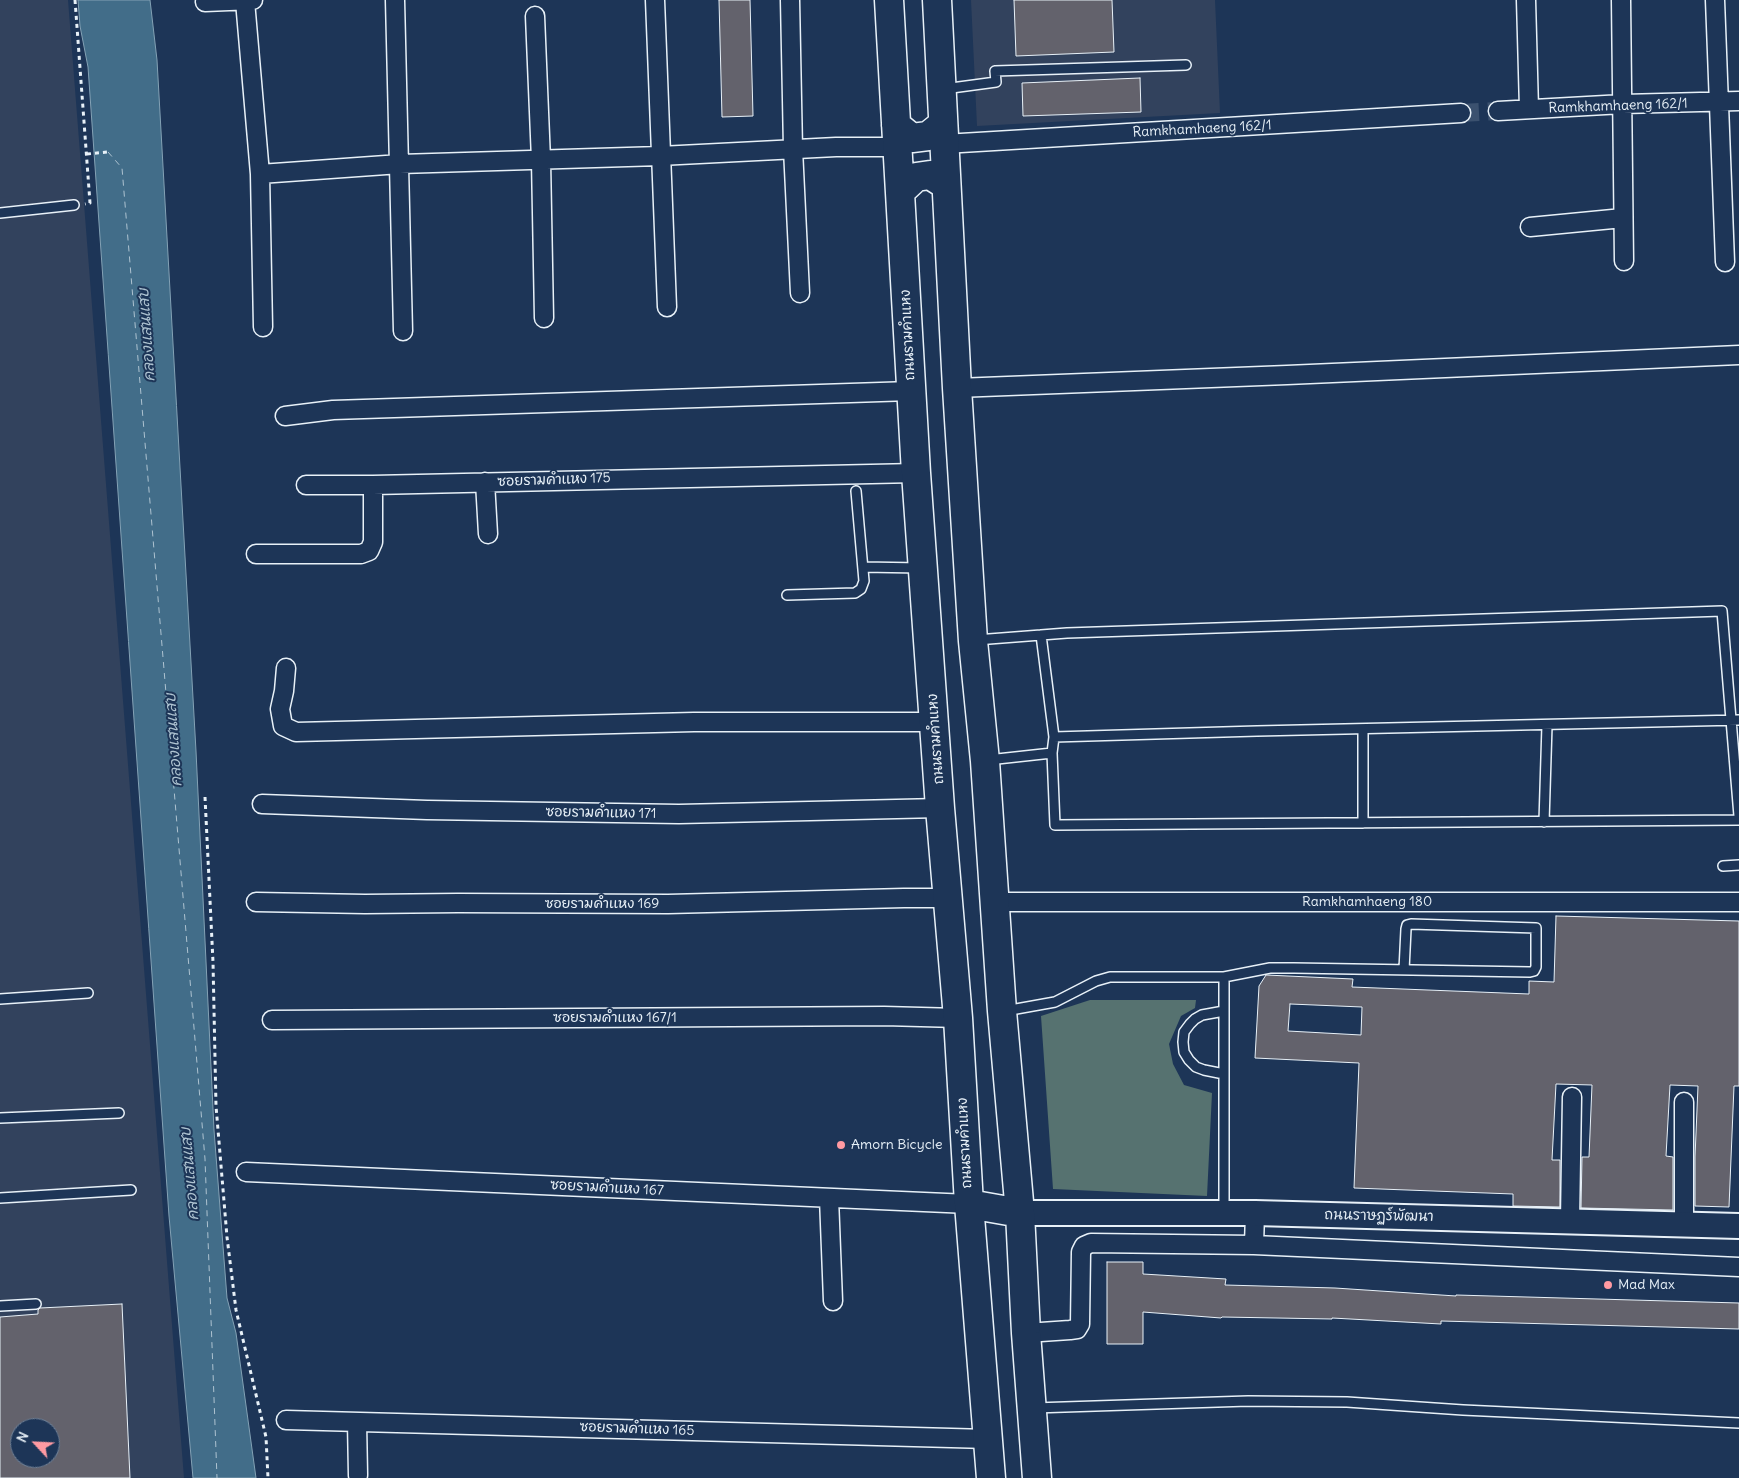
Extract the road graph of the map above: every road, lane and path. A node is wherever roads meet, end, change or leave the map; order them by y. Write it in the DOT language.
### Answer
graph roads {
  1 [pos="75,0"];
  2 [pos="249,0"];
  3 [pos="395,0"];
  4 [pos="655,0"];
  5 [pos="790,0"];
  6 [pos="889,0"];
  7 [pos="937,0"];
  8 [pos="1526,0"];
  9 [pos="1621,0"];
  10 [pos="1715,0"];
  11 [pos="205,2"];
  12 [pos="535,16"];
  13 [pos="1186,65"];
  14 [pos="941,89"];
  15 [pos="1739,101"];
  16 [pos="1720,103"];
  17 [pos="1623,104"];
  18 [pos="1529,109"];
  19 [pos="1498,111"];
  20 [pos="1460,113"];
  21 [pos="943,134"];
  22 [pos="897,136"];
  23 [pos="793,149"];
  24 [pos="108,152"];
  25 [pos="87,154"];
  26 [pos="660,156"];
  27 [pos="541,160"];
  28 [pos="400,164"];
  29 [pos="260,174"];
  30 [pos="946,185"];
  31 [pos="900,192"];
  32 [pos="74,205"];
  33 [pos="0,213"];
  34 [pos="1624,218"];
  35 [pos="1530,227"];
  36 [pos="1624,261"];
  37 [pos="1725,262"];
  38 [pos="800,293"];
  39 [pos="667,307"];
  40 [pos="544,318"];
  41 [pos="263,327"];
  42 [pos="403,331"];
  43 [pos="1739,355"];
  44 [pos="957,388"];
  45 [pos="911,391"];
  46 [pos="285,416"];
  47 [pos="916,473"];
  48 [pos="485,482"];
  49 [pos="306,485"];
  50 [pos="373,485"];
  51 [pos="856,491"];
  52 [pos="488,534"];
  53 [pos="256,554"];
  54 [pos="863,567"];
  55 [pos="923,568"];
  56 [pos="788,595"];
  57 [pos="1041,635"];
  58 [pos="974,641"];
  59 [pos="286,668"];
  60 [pos="1734,720"];
  61 [pos="935,722"];
  62 [pos="1547,725"];
  63 [pos="1363,729"];
  64 [pos="1054,738"];
  65 [pos="1052,753"];
  66 [pos="985,761"];
  67 [pos="1738,794"];
  68 [pos="205,796"];
  69 [pos="262,804"];
  70 [pos="940,808"];
  71 [pos="1739,816"];
  72 [pos="1739,820"];
  73 [pos="1544,822"];
  74 [pos="1363,823"];
  75 [pos="1739,865"];
  76 [pos="1723,866"];
  77 [pos="947,898"];
  78 [pos="256,902"];
  79 [pos="995,902"];
  80 [pos="1739,902"];
  81 [pos="1404,970"];
  82 [pos="1224,977"];
  83 [pos="88,993"];
  84 [pos="0,999"];
  85 [pos="1224,1010"];
  86 [pos="1002,1011"];
  87 [pos="958,1018"];
  88 [pos="272,1020"];
  89 [pos="1224,1074"];
  90 [pos="1572,1097"];
  91 [pos="1684,1102"];
  92 [pos="119,1113"];
  93 [pos="0,1118"];
  94 [pos="246,1172"];
  95 [pos="131,1190"];
  96 [pos="0,1198"];
  97 [pos="830,1198"];
  98 [pos="968,1204"];
  99 [pos="1020,1213"];
  100 [pos="1224,1213"];
  101 [pos="1255,1213"];
  102 [pos="1570,1220"];
  103 [pos="1684,1224"];
  104 [pos="1739,1226"];
  105 [pos="1254,1245"];
  106 [pos="1739,1267"];
  107 [pos="833,1301"];
  108 [pos="36,1304"];
  109 [pos="0,1306"];
  110 [pos="1026,1333"];
  111 [pos="1031,1408"];
  112 [pos="286,1420"];
  113 [pos="357,1422"];
  114 [pos="1739,1423"];
  115 [pos="988,1439"];
  116 [pos="358,1475"];
  117 [pos="268,1478"];
  118 [pos="991,1478"];
  119 [pos="1037,1478"];
  1 -- 25 [label="path"];
  2 -- 11 [label="street"];
  2 -- 29 [label="street"];
  3 -- 28 [label="street"];
  4 -- 26 [label="street"];
  5 -- 23 [label="street"];
  6 -- 22 [label="main road, ถนนรามคำแหง"];
  7 -- 14 [label="main road"];
  8 -- 18 [label="street"];
  9 -- 17 [label="street"];
  10 -- 16 [label="street"];
  12 -- 27 [label="street"];
  13 -- 14 [label="lane"];
  14 -- 21 [label="main road"];
  15 -- 16 [label="street, Ramkhamhaeng 162/1"];
  16 -- 17 [label="street, Ramkhamhaeng 162/1"];
  16 -- 37 [label="street"];
  17 -- 18 [label="street, Ramkhamhaeng 162/1"];
  17 -- 34 [label="street"];
  18 -- 19 [label="street, Ramkhamhaeng 162/1"];
  20 -- 21 [label="street, Ramkhamhaeng 162/1"];
  21 -- 22 [label="main road"];
  21 -- 30 [label="main road"];
  22 -- 23 [label="street"];
  22 -- 31 [label="main road, ถนนรามคำแหง"];
  23 -- 26 [label="street"];
  23 -- 38 [label="street"];
  24 -- 25 [label="path"];
  25 -- 32 [label="path"];
  26 -- 27 [label="street"];
  26 -- 39 [label="street"];
  27 -- 28 [label="street"];
  27 -- 40 [label="street"];
  28 -- 29 [label="street"];
  28 -- 42 [label="street"];
  29 -- 41 [label="street"];
  30 -- 31 [label="main road"];
  30 -- 44 [label="main road"];
  31 -- 45 [label="main road, ถนนรามคำแหง"];
  32 -- 33 [label="lane"];
  34 -- 35 [label="street"];
  34 -- 36 [label="street"];
  43 -- 44 [label="street"];
  44 -- 58 [label="main road"];
  45 -- 46 [label="street"];
  45 -- 47 [label="main road, ถนนรามคำแหง"];
  47 -- 48 [label="street, ซอยรามคำแหง 175"];
  47 -- 55 [label="main road, ถนนรามคำแหง"];
  48 -- 50 [label="street, ซอยรามคำแหง 175"];
  48 -- 52 [label="street"];
  49 -- 50 [label="street, ซอยรามคำแหง 175"];
  50 -- 53 [label="street"];
  51 -- 54 [label="lane"];
  54 -- 55 [label="lane"];
  54 -- 56 [label="lane"];
  55 -- 61 [label="main road, ถนนรามคำแหง"];
  57 -- 58 [label="lane"];
  57 -- 60 [label="lane"];
  57 -- 64 [label="lane"];
  58 -- 66 [label="main road"];
  59 -- 61 [label="street"];
  60 -- 62 [label="lane"];
  60 -- 67 [label="lane"];
  61 -- 70 [label="main road, ถนนรามคำแหง"];
  62 -- 63 [label="lane"];
  62 -- 73 [label="lane"];
  63 -- 64 [label="lane"];
  63 -- 74 [label="lane"];
  64 -- 65 [label="lane"];
  65 -- 66 [label="lane"];
  65 -- 74 [label="lane"];
  66 -- 79 [label="main road"];
  67 -- 71 [label="lane"];
  68 -- 117 [label="path"];
  69 -- 70 [label="street, ซอยรามคำแหง 171"];
  70 -- 77 [label="main road, ถนนรามคำแหง"];
  72 -- 73 [label="lane"];
  73 -- 74 [label="lane"];
  75 -- 76 [label="lane"];
  77 -- 78 [label="street, ซอยรามคำแหง 169"];
  77 -- 87 [label="main road, ถนนรามคำแหง"];
  79 -- 80 [label="street, Ramkhamhaeng 180"];
  79 -- 86 [label="main road"];
  81 -- 81 [label="lane"];
  81 -- 82 [label="lane"];
  82 -- 85 [label="lane"];
  82 -- 86 [label="lane"];
  83 -- 84 [label="lane"];
  85 -- 89 [label="lane"];
  85 -- 89 [label="lane"];
  86 -- 99 [label="main road"];
  87 -- 88 [label="street, ซอยรามคำแหง 167/1"];
  87 -- 98 [label="main road, ถนนรามคำแหง"];
  89 -- 100 [label="lane"];
  90 -- 102 [label="street"];
  91 -- 103 [label="street"];
  92 -- 93 [label="lane"];
  94 -- 97 [label="street, ซอยรามคำแหง 167"];
  95 -- 96 [label="lane"];
  97 -- 98 [label="street, ซอยรามคำแหง 167"];
  97 -- 107 [label="street"];
  98 -- 99 [label="main road"];
  98 -- 115 [label="main road, ถนนรามคำแหง"];
  99 -- 100 [label="street, ถนนราษฏร์พัฒนา"];
  99 -- 110 [label="main road"];
  100 -- 101 [label="street, ถนนราษฏร์พัฒนา"];
  101 -- 102 [label="street, ถนนราษฏร์พัฒนา"];
  101 -- 105 [label="street"];
  102 -- 103 [label="street, ถนนราษฏร์พัฒนา"];
  103 -- 104 [label="street, ถนนราษฏร์พัฒนา"];
  105 -- 106 [label="street"];
  105 -- 110 [label="street"];
  108 -- 109 [label="lane"];
  110 -- 111 [label="main road"];
  111 -- 114 [label="lane"];
  111 -- 119 [label="main road"];
  112 -- 113 [label="street, ซอยรามคำแหง 165"];
  113 -- 115 [label="street, ซอยรามคำแหง 165"];
  113 -- 116 [label="street"];
  115 -- 118 [label="main road, ถนนรามคำแหง"];
}
